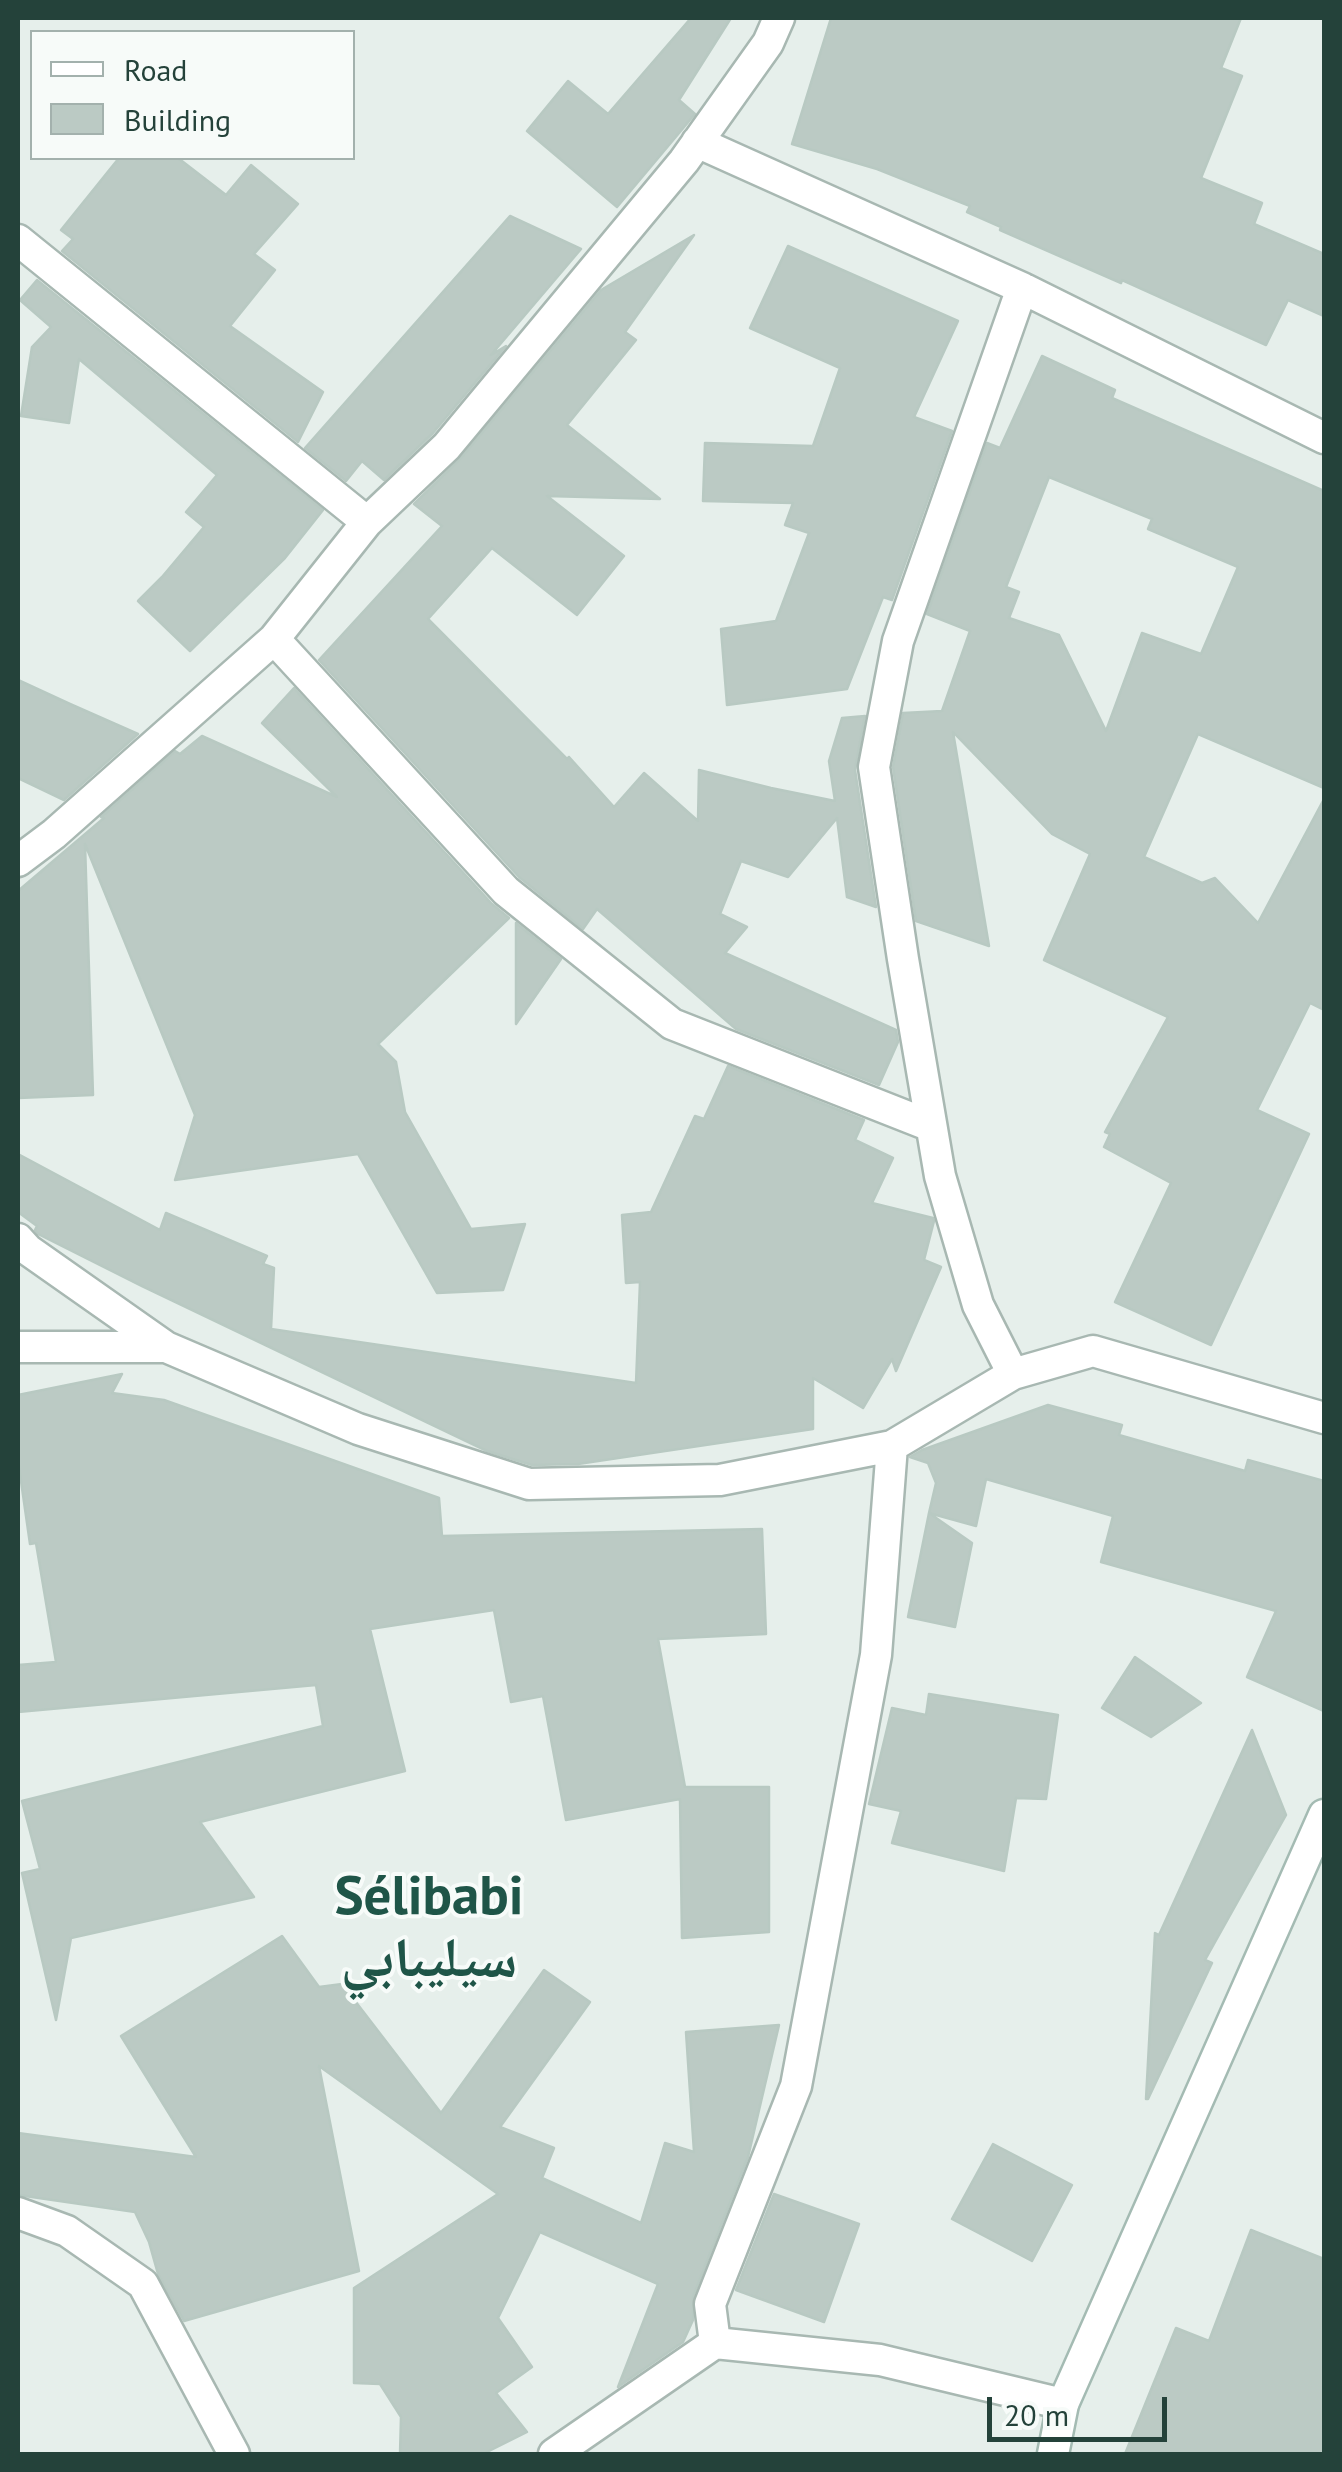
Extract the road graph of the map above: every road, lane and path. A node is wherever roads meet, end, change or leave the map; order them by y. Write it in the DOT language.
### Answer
graph roads {
  1 [pos="779,18"];
  2 [pos="697,142"];
  3 [pos="18,240"];
  4 [pos="1022,288"];
  5 [pos="1324,438"];
  6 [pos="367,522"];
  7 [pos="274,639"];
  8 [pos="18,862"];
  9 [pos="932,1126"];
  10 [pos="18,1239"];
  11 [pos="18,1347"];
  12 [pos="166,1347"];
  13 [pos="1013,1374"];
  14 [pos="1324,1418"];
  15 [pos="892,1446"];
  16 [pos="1324,1815"];
  17 [pos="18,2212"];
  18 [pos="715,2343"];
  19 [pos="1063,2404"];
  20 [pos="234,2454"];
  21 [pos="554,2454"];
  22 [pos="1053,2454"];
  1 -- 2 [label="street"];
  2 -- 4 [label="street"];
  2 -- 6 [label="street"];
  3 -- 6 [label="street"];
  4 -- 5 [label="street"];
  4 -- 9 [label="street"];
  6 -- 7 [label="street"];
  7 -- 8 [label="street"];
  7 -- 9 [label="street"];
  9 -- 13 [label="street"];
  10 -- 12 [label="street"];
  11 -- 12 [label="street"];
  12 -- 15 [label="street"];
  13 -- 14 [label="street"];
  13 -- 15 [label="street"];
  15 -- 18 [label="street"];
  16 -- 19 [label="street"];
  17 -- 20 [label="street"];
  18 -- 19 [label="street"];
  18 -- 21 [label="street"];
  19 -- 22 [label="street"];
}
